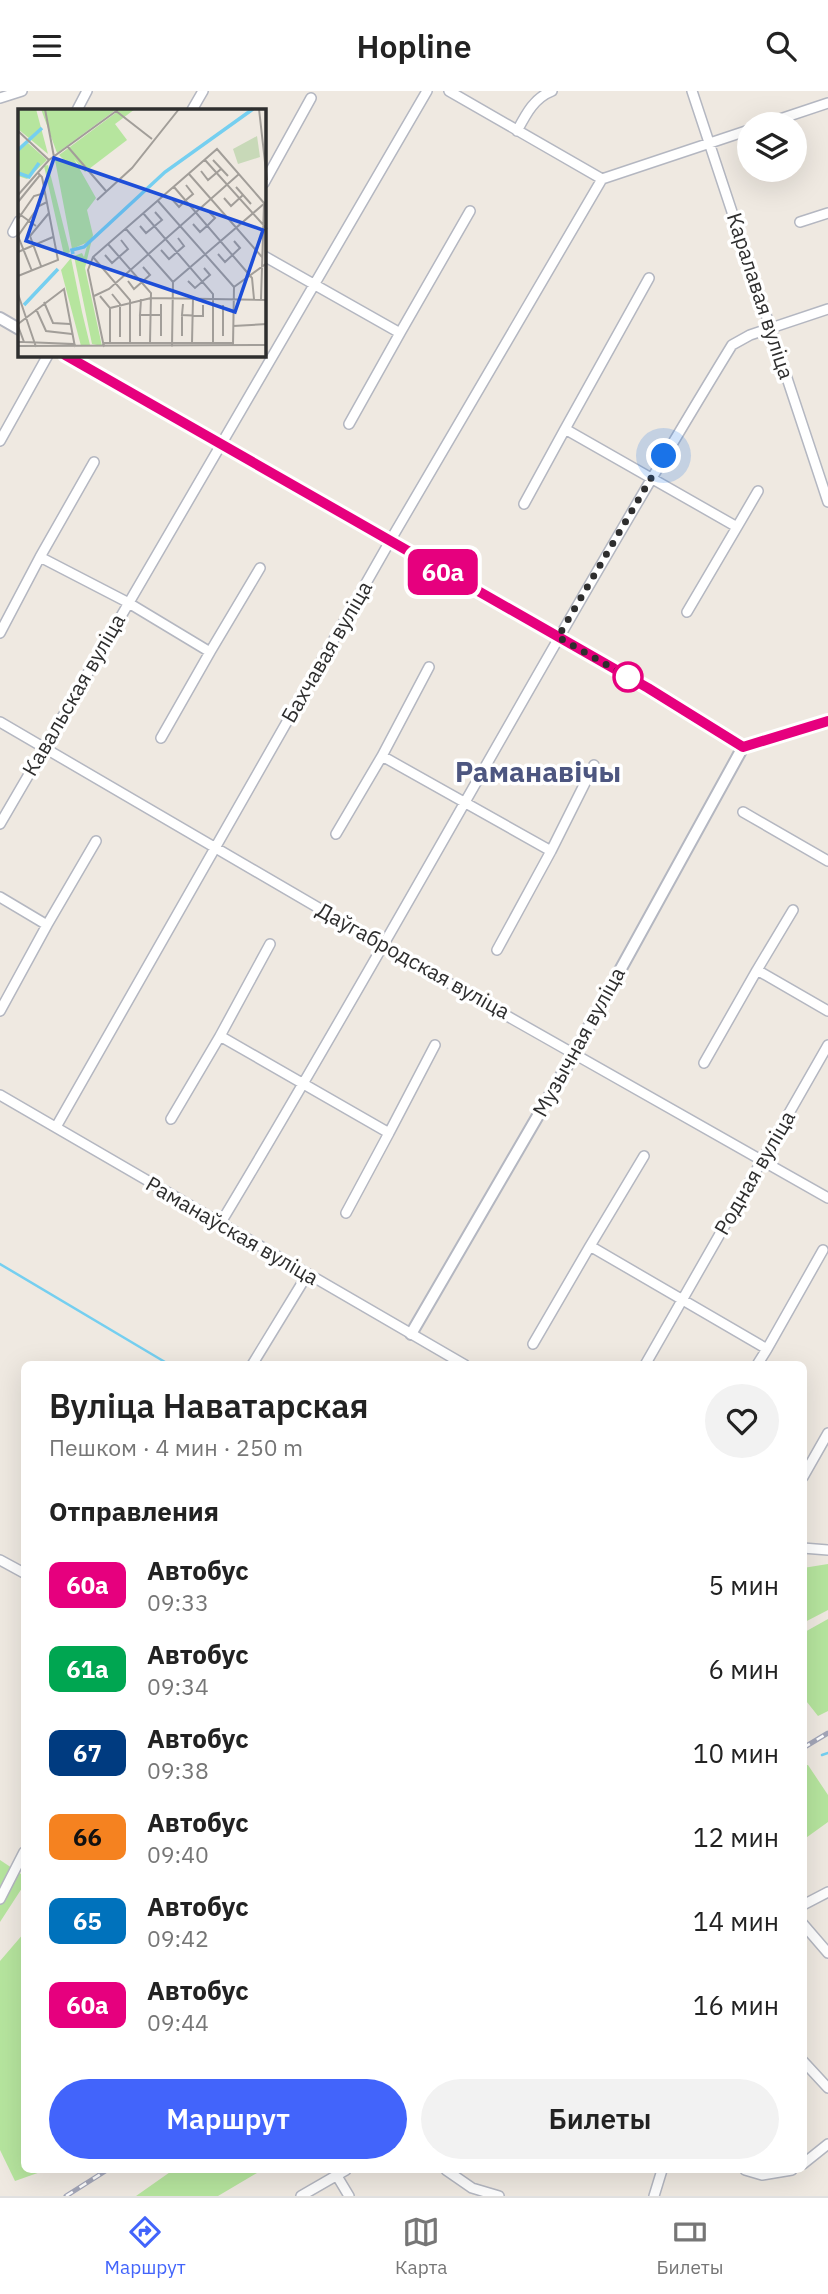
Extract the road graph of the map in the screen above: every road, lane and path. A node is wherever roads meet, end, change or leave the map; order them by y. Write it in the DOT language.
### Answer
graph roads {
  1 [pos="22,91"];
  2 [pos="87,91"];
  3 [pos="203,91"];
  4 [pos="427,91"];
  5 [pos="449,91"];
  6 [pos="552,91"];
  7 [pos="692,91"];
  8 [pos="0,98"];
  9 [pos="311,98"];
  10 [pos="828,103"];
  11 [pos="78,109"];
  12 [pos="193,109"];
  13 [pos="801,112"];
  14 [pos="517,131"];
  15 [pos="737,133"];
  16 [pos="709,143"];
  17 [pos="266,179"];
  18 [pos="602,179"];
  19 [pos="470,211"];
  20 [pos="828,213"];
  21 [pos="800,222"];
  22 [pos="18,223"];
  23 [pos="13,232"];
  24 [pos="266,258"];
  25 [pos="649,278"];
  26 [pos="315,285"];
  27 [pos="828,309"];
  28 [pos="0,318"];
  29 [pos="18,328"];
  30 [pos="771,328"];
  31 [pos="400,333"];
  32 [pos="47,357"];
  33 [pos="69,357"];
  34 [pos="349,424"];
  35 [pos="565,429"];
  36 [pos="0,441"];
  37 [pos="221,444"];
  38 [pos="94,462"];
  39 [pos="650,479"];
  40 [pos="758,491"];
  41 [pos="828,502"];
  42 [pos="524,504"];
  43 [pos="737,527"];
  44 [pos="390,541"];
  45 [pos="40,557"];
  46 [pos="260,568"];
  47 [pos="127,602"];
  48 [pos="687,612"];
  49 [pos="0,633"];
  50 [pos="558,637"];
  51 [pos="210,652"];
  52 [pos="429,667"];
  53 [pos="828,721"];
  54 [pos="0,722"];
  55 [pos="161,738"];
  56 [pos="44,746"];
  57 [pos="743,747"];
  58 [pos="382,756"];
  59 [pos="594,765"];
  60 [pos="464,800"];
  61 [pos="743,812"];
  62 [pos="0,824"];
  63 [pos="335,834"];
  64 [pos="96,841"];
  65 [pos="216,847"];
  66 [pos="551,851"];
  67 [pos="828,861"];
  68 [pos="0,897"];
  69 [pos="793,910"];
  70 [pos="47,925"];
  71 [pos="270,944"];
  72 [pos="382,945"];
  73 [pos="496,950"];
  74 [pos="757,970"];
  75 [pos="0,1011"];
  76 [pos="828,1011"];
  77 [pos="220,1036"];
  78 [pos="435,1045"];
  79 [pos="828,1045"];
  80 [pos="575,1052"];
  81 [pos="704,1063"];
  82 [pos="305,1084"];
  83 [pos="0,1095"];
  84 [pos="171,1119"];
  85 [pos="56,1127"];
  86 [pos="389,1133"];
  87 [pos="643,1156"];
  88 [pos="762,1162"];
  89 [pos="828,1198"];
  90 [pos="346,1213"];
  91 [pos="220,1224"];
  92 [pos="590,1245"];
  93 [pos="823,1250"];
  94 [pos="307,1275"];
  95 [pos="682,1301"];
  96 [pos="411,1334"];
  97 [pos="533,1344"];
  98 [pos="767,1349"];
  99 [pos="254,1361"];
  100 [pos="458,1361"];
  101 [pos="647,1361"];
  102 [pos="760,1361"];
  103 [pos="828,1433"];
  104 [pos="807,1470"];
  105 [pos="807,1548"];
  106 [pos="828,1550"];
  107 [pos="0,1560"];
  108 [pos="21,1571"];
  109 [pos="21,1858"];
  110 [pos="828,1892"];
  111 [pos="0,1899"];
  112 [pos="807,1903"];
  113 [pos="807,1929"];
  114 [pos="828,1953"];
  115 [pos="807,2065"];
  116 [pos="828,2088"];
  117 [pos="828,2144"];
  118 [pos="807,2161"];
  119 [pos="342,2173"];
  120 [pos="450,2173"];
  121 [pos="661,2173"];
  122 [pos="755,2173"];
  123 [pos="774,2173"];
  124 [pos="337,2176"];
  125 [pos="301,2196"];
  126 [pos="349,2196"];
  127 [pos="499,2196"];
  128 [pos="654,2196"];
  1 -- 8 [label="street"];
  2 -- 11 [label="street"];
  3 -- 12 [label="street"];
  4 -- 26 [label="street, Кавальская вуліца"];
  5 -- 14 [label="street"];
  6 -- 14 [label="street"];
  7 -- 16 [label="street, Каралавая вуліца"];
  9 -- 17 [label="street"];
  10 -- 13 [label="street"];
  14 -- 18 [label="street"];
  15 -- 16 [label="street"];
  16 -- 18 [label="street"];
  16 -- 30 [label="street, Каралавая вуліца"];
  18 -- 44 [label="street, Бахчавая вуліца"];
  19 -- 31 [label="street"];
  20 -- 21 [label="street"];
  22 -- 23 [label="street"];
  24 -- 26 [label="street"];
  25 -- 35 [label="street"];
  26 -- 31 [label="street"];
  26 -- 37 [label="street, Кавальская вуліца"];
  27 -- 30 [label="street"];
  28 -- 29 [label="street"];
  30 -- 39 [label="street"];
  30 -- 41 [label="street, Каралавая вуліца"];
  31 -- 34 [label="street"];
  32 -- 36 [label="street"];
  33 -- 37 [label="street"];
  35 -- 39 [label="street"];
  35 -- 42 [label="street"];
  37 -- 44 [label="street"];
  37 -- 47 [label="street, Кавальская вуліца"];
  38 -- 45 [label="street"];
  39 -- 43 [label="street"];
  39 -- 50 [label="street"];
  40 -- 43 [label="street"];
  43 -- 48 [label="street"];
  44 -- 50 [label="street"];
  44 -- 65 [label="street, Бахчавая вуліца"];
  45 -- 47 [label="street, Кавальская вуліца"];
  45 -- 49 [label="street"];
  46 -- 51 [label="street"];
  47 -- 51 [label="street, Кавальская вуліца"];
  47 -- 56 [label="street, Кавальская вуліца"];
  50 -- 57 [label="street"];
  50 -- 60 [label="street"];
  51 -- 55 [label="street"];
  52 -- 58 [label="street"];
  53 -- 57 [label="street"];
  54 -- 56 [label="street, Даўгабродская вуліца"];
  56 -- 62 [label="street, Кавальская вуліца"];
  56 -- 65 [label="street, Даўгабродская вуліца"];
  57 -- 80 [label="street, Музычная вуліца"];
  58 -- 60 [label="street"];
  58 -- 63 [label="street"];
  59 -- 66 [label="street"];
  60 -- 66 [label="street"];
  60 -- 72 [label="street"];
  61 -- 67 [label="street"];
  64 -- 70 [label="street"];
  65 -- 72 [label="street, Даўгабродская вуліца"];
  65 -- 85 [label="street, Бахчавая вуліца"];
  66 -- 73 [label="street"];
  68 -- 70 [label="street"];
  69 -- 74 [label="street"];
  70 -- 75 [label="street"];
  71 -- 77 [label="street"];
  72 -- 80 [label="street, Даўгабродская вуліца"];
  72 -- 82 [label="street"];
  74 -- 76 [label="street"];
  74 -- 81 [label="street"];
  77 -- 82 [label="street"];
  77 -- 84 [label="street"];
  78 -- 86 [label="street"];
  79 -- 88 [label="street, Родная вуліца"];
  80 -- 88 [label="street, Даўгабродская вуліца"];
  80 -- 96 [label="street, Музычная вуліца"];
  82 -- 86 [label="street"];
  82 -- 91 [label="street"];
  83 -- 85 [label="street, Раманаўская вуліца"];
  85 -- 91 [label="street, Раманаўская вуліца"];
  86 -- 90 [label="street"];
  87 -- 92 [label="street"];
  88 -- 89 [label="street, Даўгабродская вуліца"];
  88 -- 95 [label="street, Родная вуліца"];
  91 -- 94 [label="street, Раманаўская вуліца"];
  92 -- 95 [label="street"];
  92 -- 97 [label="street"];
  93 -- 98 [label="street"];
  94 -- 96 [label="street, Раманаўская вуліца"];
  94 -- 99 [label="street"];
  95 -- 98 [label="street"];
  95 -- 101 [label="street, Родная вуліца"];
  96 -- 100 [label="street, Раманаўская вуліца"];
  98 -- 102 [label="street"];
  103 -- 104 [label="street"];
  105 -- 106 [label="street"];
  107 -- 108 [label="street"];
  109 -- 111 [label="street"];
  110 -- 112 [label="street"];
  113 -- 114 [label="street"];
  115 -- 116 [label="street"];
  117 -- 118 [label="street"];
  119 -- 124 [label="street"];
  120 -- 127 [label="street"];
  121 -- 128 [label="street"];
  122 -- 123 [label="street"];
  124 -- 125 [label="street"];
  124 -- 126 [label="street"];
}
